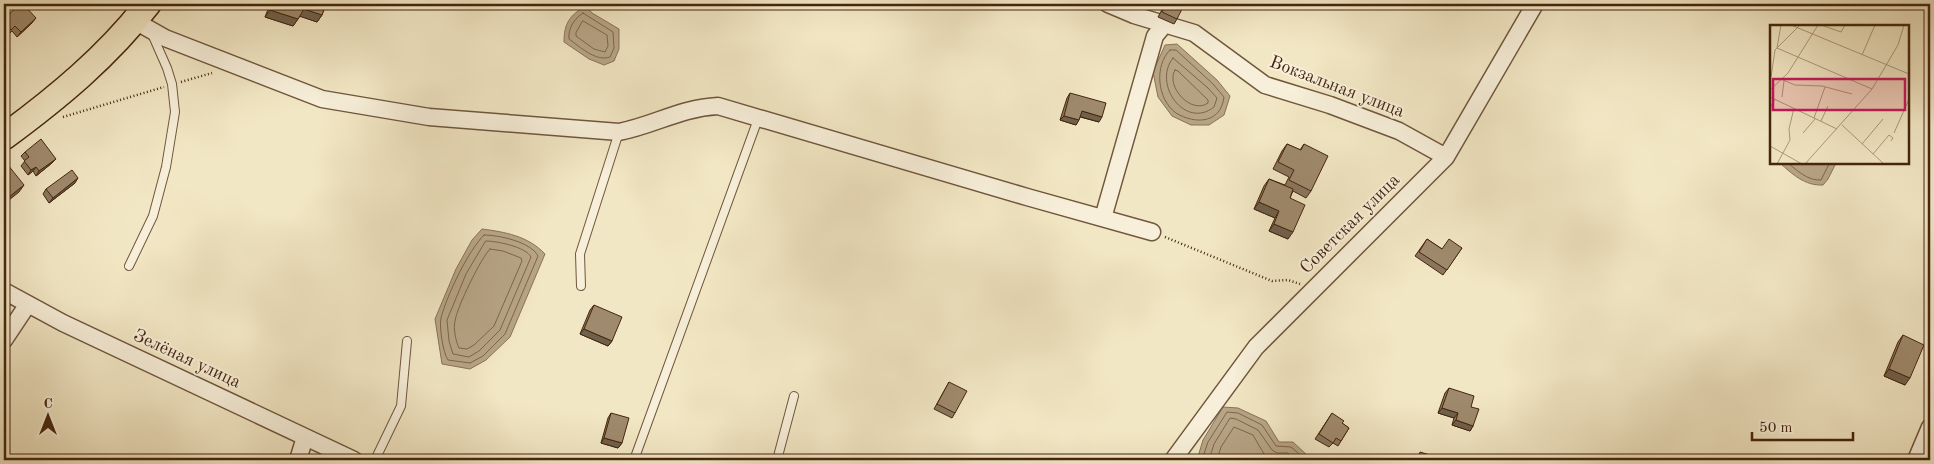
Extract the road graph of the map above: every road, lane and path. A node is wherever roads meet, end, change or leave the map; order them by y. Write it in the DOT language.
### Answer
graph roads {
  1 [pos="1108,4"];
  2 [pos="1535,4"];
  3 [pos="145,18"];
  4 [pos="1165,24"];
  5 [pos="236,65"];
  6 [pos="172,84"];
  7 [pos="62,117"];
  8 [pos="758,119"];
  9 [pos="619,132"];
  10 [pos="4,137"];
  11 [pos="1446,157"];
  12 [pos="1103,218"];
  13 [pos="1152,232"];
  14 [pos="129,266"];
  15 [pos="581,286"];
  16 [pos="1312,289"];
  17 [pos="4,291"];
  18 [pos="28,304"];
  19 [pos="4,340"];
  20 [pos="407,341"];
  21 [pos="794,396"];
  22 [pos="1930,426"];
  23 [pos="305,437"];
  24 [pos="298,460"];
  25 [pos="354,460"];
  26 [pos="376,460"];
  27 [pos="634,460"];
  28 [pos="777,460"];
  29 [pos="1173,460"];
  30 [pos="1916,460"];
  1 -- 4 [label="street, Вокзальная улица"];
  2 -- 11 [label="street, Советская улица"];
  3 -- 5 [label="street"];
  3 -- 6 [label="lane"];
  3 -- 10 [label="main road"];
  4 -- 11 [label="street, Вокзальная улица"];
  4 -- 12 [label="street"];
  5 -- 6 [label="path"];
  5 -- 9 [label="street"];
  6 -- 7 [label="path"];
  6 -- 14 [label="lane"];
  8 -- 9 [label="street"];
  8 -- 12 [label="street"];
  8 -- 27 [label="lane"];
  9 -- 15 [label="lane"];
  11 -- 16 [label="street, Советская улица"];
  12 -- 13 [label="street"];
  13 -- 16 [label="path"];
  16 -- 29 [label="street, Советская улица"];
  17 -- 18 [label="street, Зелёная улица"];
  18 -- 19 [label="street"];
  18 -- 23 [label="street, Зелёная улица"];
  20 -- 26 [label="lane"];
  21 -- 28 [label="lane"];
  22 -- 30 [label="street"];
  23 -- 24 [label="street"];
  23 -- 25 [label="street, Зелёная улица"];
}
